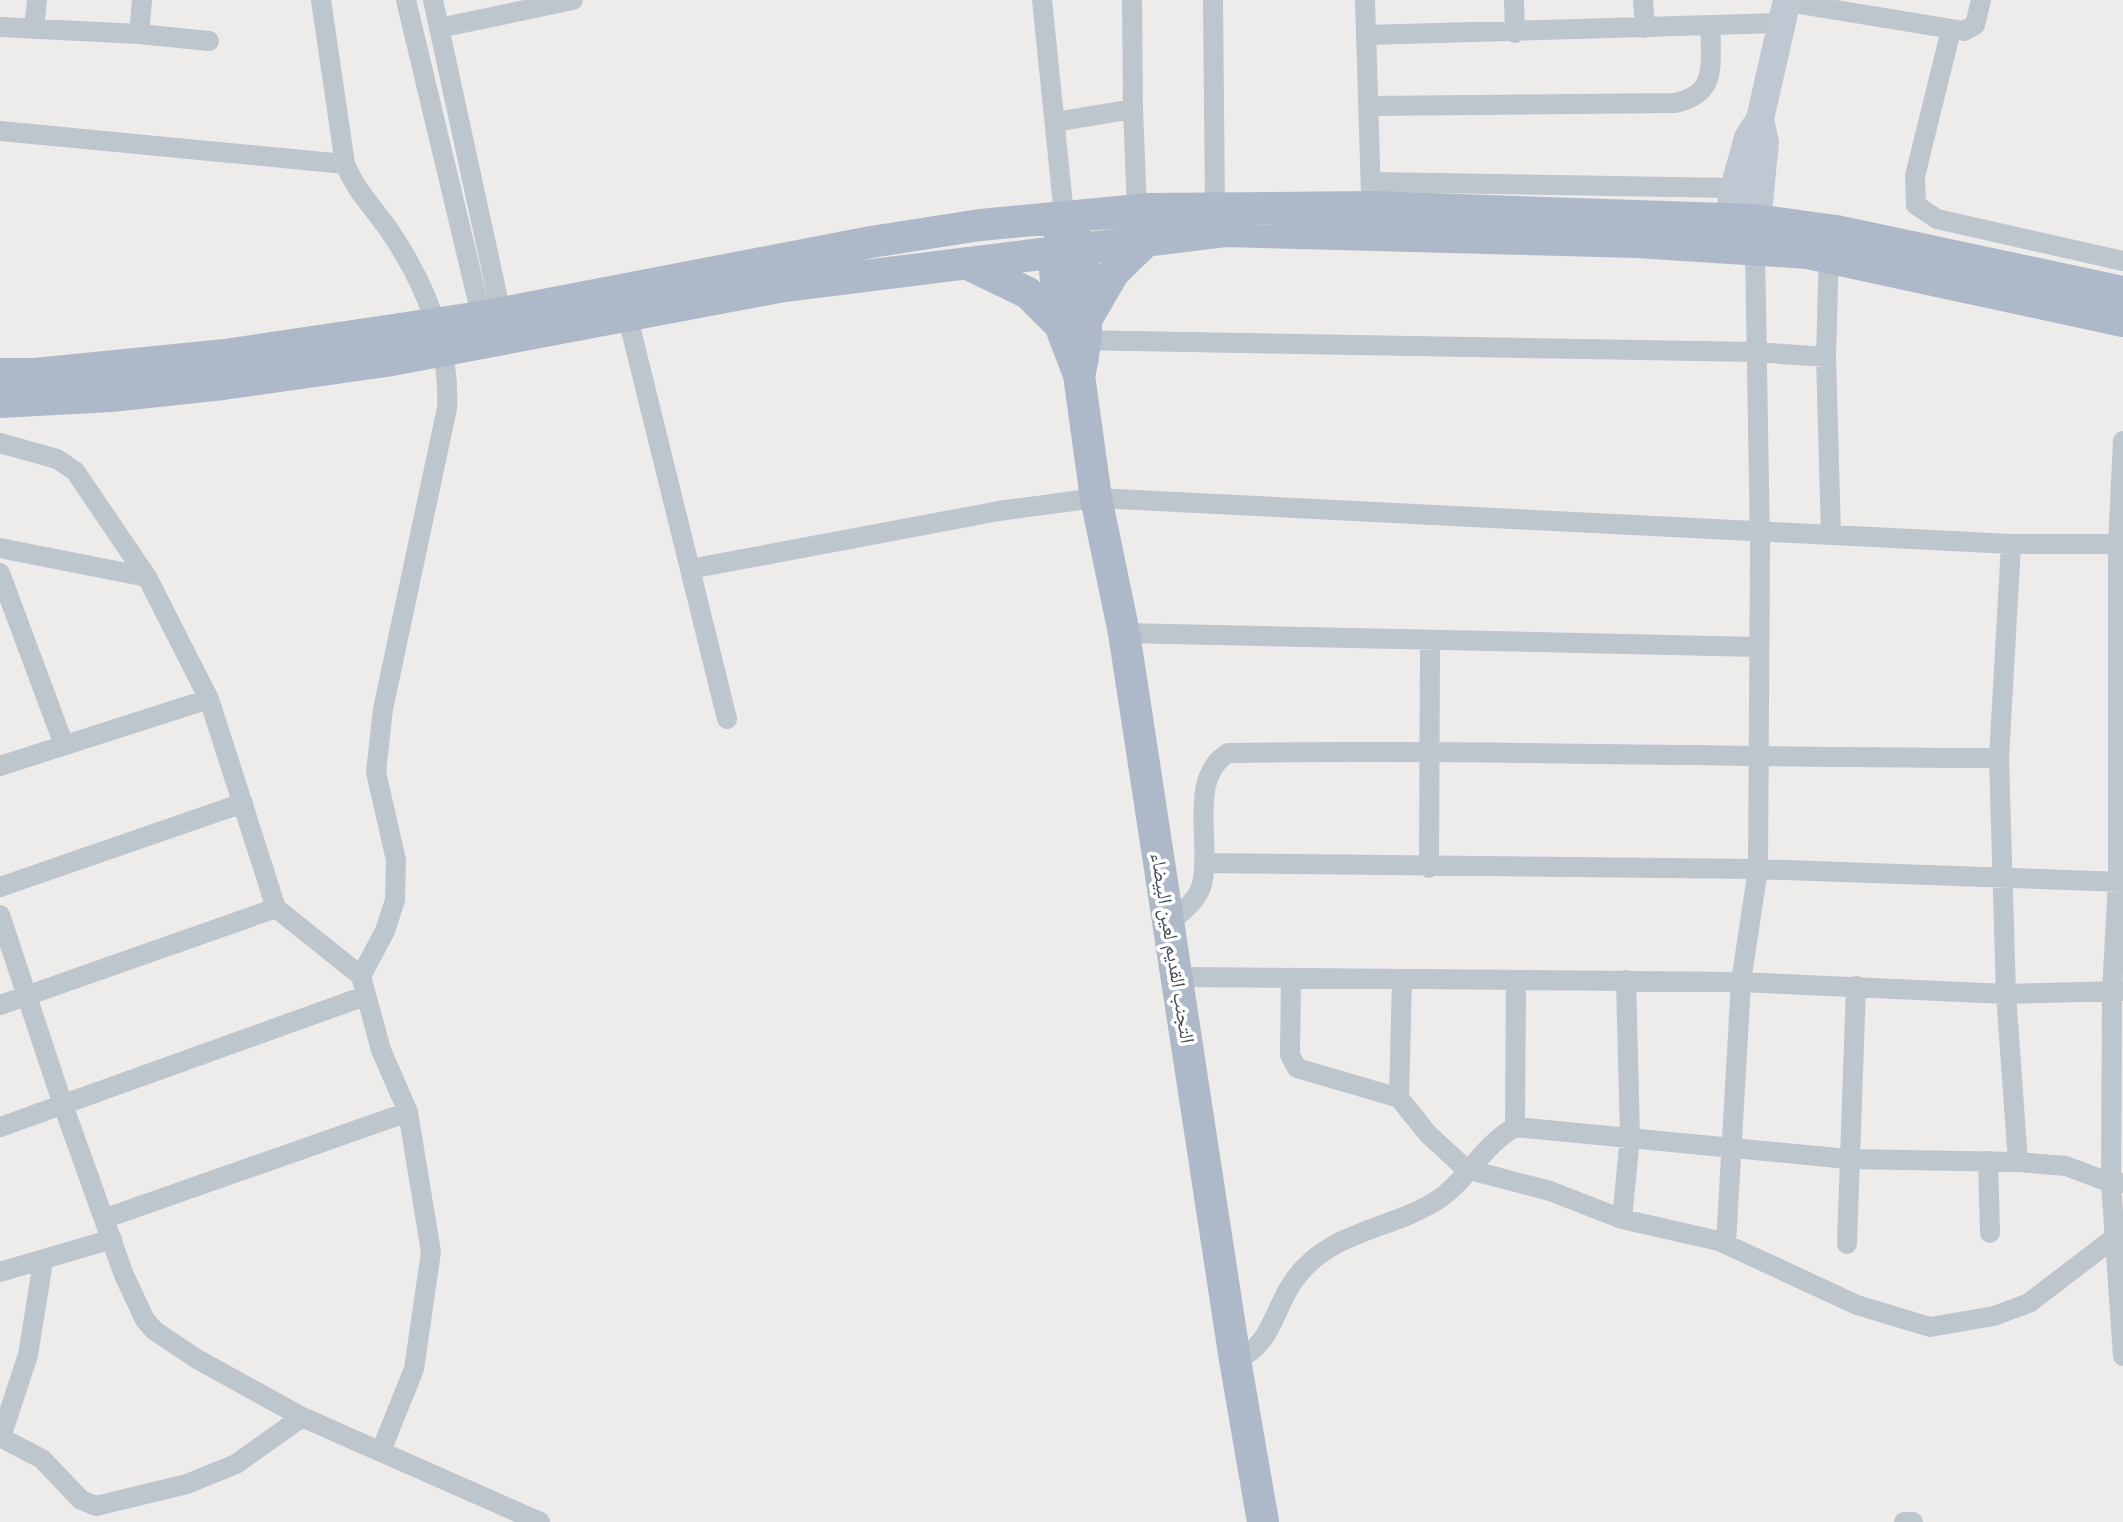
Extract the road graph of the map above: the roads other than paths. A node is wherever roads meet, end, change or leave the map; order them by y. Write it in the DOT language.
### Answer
graph roads {
  1 [pos="37,0"];
  2 [pos="142,0"];
  3 [pos="321,0"];
  4 [pos="406,0"];
  5 [pos="433,0"];
  6 [pos="573,0"];
  7 [pos="1042,0"];
  8 [pos="1132,0"];
  9 [pos="1213,0"];
  10 [pos="1365,0"];
  11 [pos="1514,0"];
  12 [pos="1643,0"];
  13 [pos="1981,0"];
  14 [pos="1786,8"];
  15 [pos="1711,25"];
  16 [pos="0,27"];
  17 [pos="34,28"];
  18 [pos="439,28"];
  19 [pos="1645,28"];
  20 [pos="1951,30"];
  21 [pos="1515,33"];
  22 [pos="139,34"];
  23 [pos="1366,35"];
  24 [pos="209,41"];
  25 [pos="1369,106"];
  26 [pos="1133,109"];
  27 [pos="1760,119"];
  28 [pos="1055,122"];
  29 [pos="0,131"];
  30 [pos="345,164"];
  31 [pos="1734,188"];
  32 [pos="1371,194"];
  33 [pos="1548,198"];
  34 [pos="1215,209"];
  35 [pos="1064,215"];
  36 [pos="1143,224"];
  37 [pos="1740,233"];
  38 [pos="1830,243"];
  39 [pos="1068,249"];
  40 [pos="2123,261"];
  41 [pos="966,263"];
  42 [pos="2123,292"];
  43 [pos="627,314"];
  44 [pos="2123,321"];
  45 [pos="494,327"];
  46 [pos="1075,331"];
  47 [pos="440,337"];
  48 [pos="1755,352"];
  49 [pos="1826,357"];
  50 [pos="0,374"];
  51 [pos="0,402"];
  52 [pos="2123,441"];
  53 [pos="0,443"];
  54 [pos="1096,498"];
  55 [pos="2121,506"];
  56 [pos="1760,532"];
  57 [pos="1831,535"];
  58 [pos="2011,544"];
  59 [pos="2118,544"];
  60 [pos="0,548"];
  61 [pos="690,569"];
  62 [pos="0,573"];
  63 [pos="147,577"];
  64 [pos="1124,633"];
  65 [pos="1430,640"];
  66 [pos="1759,647"];
  67 [pos="2120,657"];
  68 [pos="209,699"];
  69 [pos="727,719"];
  70 [pos="64,745"];
  71 [pos="1429,749"];
  72 [pos="1759,758"];
  73 [pos="1999,758"];
  74 [pos="0,766"];
  75 [pos="2119,772"];
  76 [pos="243,803"];
  77 [pos="1204,863"];
  78 [pos="1429,868"];
  79 [pos="1758,869"];
  80 [pos="2003,877"];
  81 [pos="2120,882"];
  82 [pos="0,887"];
  83 [pos="276,908"];
  84 [pos="0,915"];
  85 [pos="1170,922"];
  86 [pos="1178,977"];
  87 [pos="1291,978"];
  88 [pos="1402,979"];
  89 [pos="1516,980"];
  90 [pos="1626,980"];
  91 [pos="1741,982"];
  92 [pos="363,986"];
  93 [pos="1856,986"];
  94 [pos="2118,991"];
  95 [pos="2006,994"];
  96 [pos="26,996"];
  97 [pos="0,1005"];
  98 [pos="1399,1098"];
  99 [pos="63,1105"];
  100 [pos="408,1112"];
  101 [pos="0,1127"];
  102 [pos="1515,1127"];
  103 [pos="1630,1137"];
  104 [pos="1733,1148"];
  105 [pos="1848,1159"];
  106 [pos="1988,1161"];
  107 [pos="2018,1162"];
  108 [pos="1466,1169"];
  109 [pos="2117,1183"];
  110 [pos="106,1218"];
  111 [pos="1622,1219"];
  112 [pos="1990,1233"];
  113 [pos="2114,1238"];
  114 [pos="112,1239"];
  115 [pos="1726,1244"];
  116 [pos="1847,1244"];
  117 [pos="43,1262"];
  118 [pos="0,1272"];
  119 [pos="2123,1356"];
  120 [pos="1235,1360"];
  121 [pos="302,1417"];
  122 [pos="0,1437"];
  123 [pos="381,1451"];
  124 [pos="540,1522"];
  125 [pos="1263,1522"];
  126 [pos="1904,1522"];
  127 [pos="1913,1522"];
  1 -- 17 [label="street"];
  2 -- 22 [label="street"];
  3 -- 30 [label="street"];
  4 -- 45 [label="street"];
  5 -- 18 [label="street"];
  6 -- 18 [label="street"];
  7 -- 28 [label="street"];
  8 -- 26 [label="street"];
  9 -- 34 [label="street"];
  10 -- 23 [label="street"];
  11 -- 21 [label="street"];
  12 -- 19 [label="street"];
  13 -- 20 [label="street"];
  14 -- 15 [label="street"];
  14 -- 20 [label="street"];
  14 -- 27 [label="main road"];
  15 -- 19 [label="street"];
  15 -- 25 [label="street"];
  16 -- 17 [label="street"];
  17 -- 22 [label="street"];
  18 -- 45 [label="street"];
  19 -- 21 [label="street"];
  20 -- 40 [label="street"];
  21 -- 23 [label="street"];
  22 -- 24 [label="street"];
  23 -- 25 [label="street"];
  25 -- 32 [label="street"];
  26 -- 28 [label="street"];
  26 -- 36 [label="street"];
  27 -- 31 [label="main road"];
  27 -- 37 [label="main road"];
  28 -- 35 [label="street"];
  29 -- 30 [label="street"];
  30 -- 47 [label="street"];
  31 -- 33 [label="street"];
  31 -- 37 [label="main road"];
  32 -- 33 [label="main road"];
  32 -- 34 [label="main road"];
  33 -- 37 [label="main road"];
  34 -- 36 [label="main road"];
  35 -- 36 [label="main road"];
  35 -- 39 [label="main road"];
  35 -- 45 [label="main road"];
  36 -- 37 [label="main road"];
  36 -- 39 [label="main road"];
  36 -- 46 [label="main road"];
  37 -- 38 [label="main road"];
  37 -- 48 [label="street"];
  38 -- 42 [label="main road"];
  38 -- 44 [label="main road"];
  38 -- 49 [label="street"];
  39 -- 41 [label="main road"];
  39 -- 46 [label="main road"];
  41 -- 43 [label="main road"];
  41 -- 46 [label="main road"];
  43 -- 45 [label="main road"];
  43 -- 61 [label="street"];
  45 -- 47 [label="main road"];
  46 -- 48 [label="street"];
  46 -- 54 [label="main road, التجنب القديم لعين البيضاء"];
  47 -- 50 [label="main road"];
  47 -- 51 [label="main road"];
  47 -- 92 [label="street"];
  48 -- 49 [label="street"];
  48 -- 56 [label="street"];
  49 -- 57 [label="street"];
  52 -- 55 [label="street"];
  53 -- 63 [label="street"];
  54 -- 56 [label="street"];
  54 -- 61 [label="street"];
  54 -- 64 [label="main road, التجنب القديم لعين البيضاء"];
  55 -- 59 [label="street"];
  56 -- 57 [label="street"];
  56 -- 66 [label="street"];
  57 -- 58 [label="street"];
  58 -- 59 [label="street"];
  58 -- 73 [label="street"];
  59 -- 67 [label="street"];
  60 -- 63 [label="street"];
  61 -- 69 [label="street"];
  62 -- 70 [label="street"];
  63 -- 68 [label="street"];
  64 -- 65 [label="street"];
  64 -- 85 [label="main road, التجنب القديم لعين البيضاء"];
  65 -- 66 [label="street"];
  65 -- 71 [label="street"];
  66 -- 72 [label="street"];
  67 -- 75 [label="street"];
  68 -- 70 [label="street"];
  68 -- 76 [label="street"];
  70 -- 74 [label="street"];
  71 -- 72 [label="street"];
  71 -- 77 [label="street"];
  71 -- 78 [label="street"];
  72 -- 73 [label="street"];
  72 -- 79 [label="street"];
  73 -- 80 [label="street"];
  75 -- 81 [label="street"];
  76 -- 82 [label="street"];
  76 -- 83 [label="street"];
  77 -- 78 [label="street"];
  77 -- 85 [label="street"];
  78 -- 79 [label="street"];
  79 -- 80 [label="street"];
  79 -- 91 [label="street"];
  80 -- 81 [label="street"];
  80 -- 95 [label="street"];
  81 -- 94 [label="street"];
  83 -- 92 [label="street"];
  83 -- 96 [label="street"];
  84 -- 96 [label="street"];
  85 -- 86 [label="main road, التجنب القديم لعين البيضاء"];
  86 -- 87 [label="street"];
  86 -- 120 [label="main road, التجنب القديم لعين البيضاء"];
  87 -- 88 [label="street"];
  87 -- 98 [label="street"];
  88 -- 89 [label="street"];
  88 -- 98 [label="street"];
  89 -- 90 [label="street"];
  89 -- 102 [label="street"];
  90 -- 91 [label="street"];
  90 -- 103 [label="street"];
  91 -- 93 [label="street"];
  91 -- 104 [label="street"];
  92 -- 99 [label="street"];
  92 -- 100 [label="street"];
  93 -- 95 [label="street"];
  93 -- 105 [label="street"];
  94 -- 95 [label="street"];
  94 -- 109 [label="street"];
  95 -- 107 [label="street"];
  96 -- 97 [label="street"];
  96 -- 99 [label="street"];
  98 -- 108 [label="street"];
  99 -- 101 [label="street"];
  99 -- 110 [label="street"];
  100 -- 110 [label="street"];
  100 -- 123 [label="street"];
  102 -- 103 [label="street"];
  102 -- 108 [label="street"];
  103 -- 104 [label="street"];
  103 -- 111 [label="street"];
  104 -- 105 [label="street"];
  104 -- 115 [label="street"];
  105 -- 106 [label="street"];
  105 -- 116 [label="street"];
  106 -- 107 [label="street"];
  106 -- 112 [label="street"];
  107 -- 109 [label="street"];
  108 -- 111 [label="street"];
  108 -- 120 [label="street"];
  109 -- 113 [label="street"];
  110 -- 114 [label="street"];
  111 -- 115 [label="street"];
  113 -- 115 [label="street"];
  113 -- 119 [label="street"];
  114 -- 117 [label="street"];
  114 -- 121 [label="street"];
  117 -- 118 [label="street"];
  117 -- 122 [label="street"];
  120 -- 125 [label="main road, التجنب القديم لعين البيضاء"];
  121 -- 122 [label="street"];
  121 -- 123 [label="street"];
  123 -- 124 [label="street"];
  126 -- 127 [label="street"];
}
